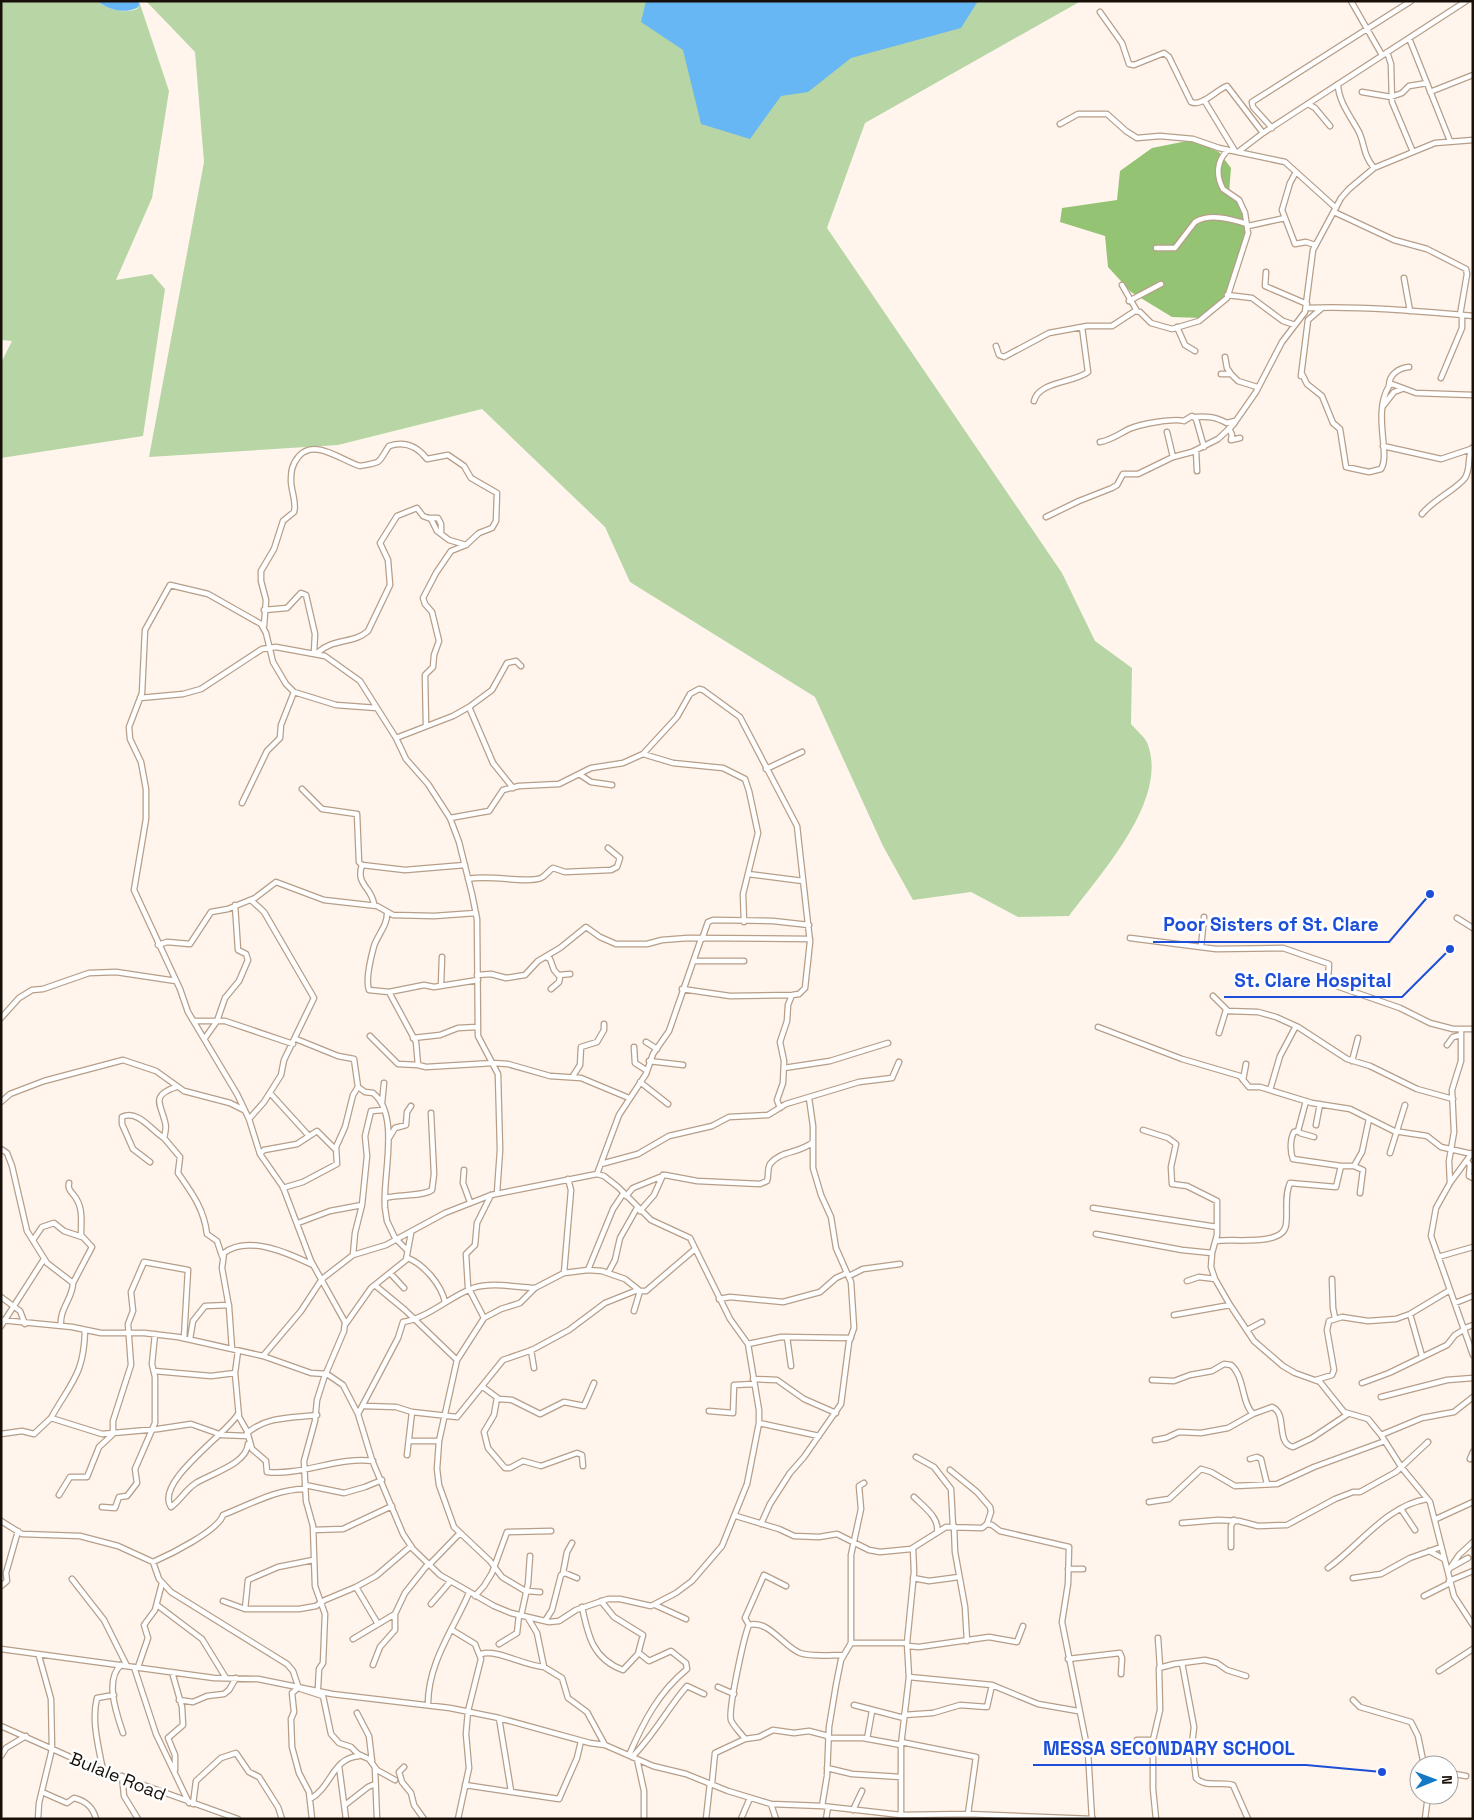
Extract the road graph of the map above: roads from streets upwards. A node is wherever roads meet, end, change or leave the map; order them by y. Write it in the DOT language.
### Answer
graph roads {
  1 [pos="1351,1"];
  2 [pos="1410,1"];
  3 [pos="1466,1"];
  4 [pos="1100,12"];
  5 [pos="1366,30"];
  6 [pos="1410,38"];
  7 [pos="1387,52"];
  8 [pos="1382,55"];
  9 [pos="1473,75"];
  10 [pos="1426,83"];
  11 [pos="1338,84"];
  12 [pos="1362,92"];
  13 [pos="1430,92"];
  14 [pos="1391,97"];
  15 [pos="1204,100"];
  16 [pos="1308,104"];
  17 [pos="1060,124"];
  18 [pos="1330,126"];
  19 [pos="1272,128"];
  20 [pos="1263,133"];
  21 [pos="1473,140"];
  22 [pos="1450,141"];
  23 [pos="1228,150"];
  24 [pos="1237,151"];
  25 [pos="1412,152"];
  26 [pos="1374,168"];
  27 [pos="1296,172"];
  28 [pos="1335,210"];
  29 [pos="1285,218"];
  30 [pos="1247,225"];
  31 [pos="1316,244"];
  32 [pos="1156,248"];
  33 [pos="1473,268"];
  34 [pos="1466,269"];
  35 [pos="1266,272"];
  36 [pos="1404,278"];
  37 [pos="1161,284"];
  38 [pos="1122,285"];
  39 [pos="1228,295"];
  40 [pos="1129,301"];
  41 [pos="1306,306"];
  42 [pos="1323,307"];
  43 [pos="1137,311"];
  44 [pos="1410,311"];
  45 [pos="1461,315"];
  46 [pos="1473,316"];
  47 [pos="1301,318"];
  48 [pos="1308,320"];
  49 [pos="1295,325"];
  50 [pos="1082,327"];
  51 [pos="1178,328"];
  52 [pos="996,346"];
  53 [pos="1195,350"];
  54 [pos="1225,356"];
  55 [pos="1409,367"];
  56 [pos="1221,374"];
  57 [pos="1230,374"];
  58 [pos="1441,378"];
  59 [pos="1389,386"];
  60 [pos="1257,387"];
  61 [pos="1402,389"];
  62 [pos="1473,395"];
  63 [pos="1034,401"];
  64 [pos="1382,408"];
  65 [pos="1195,418"];
  66 [pos="1236,421"];
  67 [pos="1229,428"];
  68 [pos="1167,432"];
  69 [pos="1240,438"];
  70 [pos="1100,442"];
  71 [pos="1383,446"];
  72 [pos="1204,447"];
  73 [pos="1472,448"];
  74 [pos="1196,450"];
  75 [pos="1173,457"];
  76 [pos="1197,470"];
  77 [pos="1422,514"];
  78 [pos="1046,517"];
  79 [pos="449,540"];
  80 [pos="466,545"];
  81 [pos="451,551"];
  82 [pos="264,610"];
  83 [pos="264,626"];
  84 [pos="268,646"];
  85 [pos="316,653"];
  86 [pos="521,666"];
  87 [pos="294,692"];
  88 [pos="140,698"];
  89 [pos="469,707"];
  90 [pos="377,708"];
  91 [pos="426,725"];
  92 [pos="396,738"];
  93 [pos="802,752"];
  94 [pos="642,754"];
  95 [pos="766,769"];
  96 [pos="579,774"];
  97 [pos="612,785"];
  98 [pos="513,788"];
  99 [pos="302,789"];
  100 [pos="242,803"];
  101 [pos="450,818"];
  102 [pos="608,848"];
  103 [pos="362,865"];
  104 [pos="465,865"];
  105 [pos="748,874"];
  106 [pos="468,879"];
  107 [pos="804,881"];
  108 [pos="251,900"];
  109 [pos="235,905"];
  110 [pos="374,905"];
  111 [pos="387,912"];
  112 [pos="476,913"];
  113 [pos="393,915"];
  114 [pos="388,918"];
  115 [pos="1204,918"];
  116 [pos="1457,918"];
  117 [pos="744,922"];
  118 [pos="809,925"];
  119 [pos="1473,928"];
  120 [pos="1130,938"];
  121 [pos="702,939"];
  122 [pos="810,939"];
  123 [pos="158,945"];
  124 [pos="1201,946"];
  125 [pos="442,957"];
  126 [pos="546,957"];
  127 [pos="694,961"];
  128 [pos="744,961"];
  129 [pos="570,974"];
  130 [pos="559,975"];
  131 [pos="478,978"];
  132 [pos="176,981"];
  133 [pos="441,985"];
  134 [pos="551,989"];
  135 [pos="682,989"];
  136 [pos="391,991"];
  137 [pos="792,995"];
  138 [pos="1213,996"];
  139 [pos="1226,1010"];
  140 [pos="1,1018"];
  141 [pos="194,1020"];
  142 [pos="217,1021"];
  143 [pos="604,1024"];
  144 [pos="1296,1026"];
  145 [pos="477,1027"];
  146 [pos="1098,1027"];
  147 [pos="1473,1029"];
  148 [pos="1461,1032"];
  149 [pos="1219,1033"];
  150 [pos="370,1036"];
  151 [pos="205,1038"];
  152 [pos="413,1038"];
  153 [pos="1358,1038"];
  154 [pos="295,1041"];
  155 [pos="646,1042"];
  156 [pos="888,1043"];
  157 [pos="1447,1045"];
  158 [pos="634,1047"];
  159 [pos="657,1049"];
  160 [pos="649,1061"];
  161 [pos="1352,1061"];
  162 [pos="899,1062"];
  163 [pos="493,1063"];
  164 [pos="1246,1064"];
  165 [pos="418,1065"];
  166 [pos="683,1065"];
  167 [pos="784,1068"];
  168 [pos="646,1070"];
  169 [pos="573,1076"];
  170 [pos="1243,1080"];
  171 [pos="640,1082"];
  172 [pos="384,1083"];
  173 [pos="176,1087"];
  174 [pos="358,1087"];
  175 [pos="1270,1090"];
  176 [pos="270,1093"];
  177 [pos="629,1098"];
  178 [pos="809,1098"];
  179 [pos="1452,1099"];
  180 [pos="1,1102"];
  181 [pos="1306,1102"];
  182 [pos="668,1104"];
  183 [pos="1320,1104"];
  184 [pos="411,1106"];
  185 [pos="1405,1106"];
  186 [pos="383,1107"];
  187 [pos="780,1108"];
  188 [pos="244,1110"];
  189 [pos="431,1114"];
  190 [pos="248,1119"];
  191 [pos="1368,1119"];
  192 [pos="387,1122"];
  193 [pos="1316,1125"];
  194 [pos="395,1128"];
  195 [pos="1143,1130"];
  196 [pos="1298,1131"];
  197 [pos="1398,1132"];
  198 [pos="309,1136"];
  199 [pos="1314,1137"];
  200 [pos="164,1138"];
  201 [pos="388,1138"];
  202 [pos="813,1142"];
  203 [pos="1,1149"];
  204 [pos="336,1150"];
  205 [pos="1451,1150"];
  206 [pos="1390,1153"];
  207 [pos="1472,1153"];
  208 [pos="260,1154"];
  209 [pos="1467,1161"];
  210 [pos="150,1162"];
  211 [pos="601,1164"];
  212 [pos="1341,1166"];
  213 [pos="1354,1166"];
  214 [pos="464,1170"];
  215 [pos="596,1174"];
  216 [pos="663,1175"];
  217 [pos="1473,1178"];
  218 [pos="568,1179"];
  219 [pos="69,1183"];
  220 [pos="1450,1183"];
  221 [pos="283,1188"];
  222 [pos="497,1193"];
  223 [pos="1360,1193"];
  224 [pos="491,1195"];
  225 [pos="625,1195"];
  226 [pos="385,1198"];
  227 [pos="470,1202"];
  228 [pos="362,1205"];
  229 [pos="1093,1208"];
  230 [pos="639,1210"];
  231 [pos="298,1223"];
  232 [pos="1217,1227"];
  233 [pos="411,1233"];
  234 [pos="1096,1234"];
  235 [pos="82,1237"];
  236 [pos="33,1240"];
  237 [pos="396,1240"];
  238 [pos="1216,1241"];
  239 [pos="1473,1247"];
  240 [pos="695,1249"];
  241 [pos="407,1250"];
  242 [pos="1212,1253"];
  243 [pos="222,1256"];
  244 [pos="353,1256"];
  245 [pos="1438,1257"];
  246 [pos="408,1258"];
  247 [pos="44,1259"];
  248 [pos="900,1264"];
  249 [pos="313,1265"];
  250 [pos="588,1270"];
  251 [pos="564,1273"];
  252 [pos="608,1273"];
  253 [pos="391,1274"];
  254 [pos="848,1274"];
  255 [pos="322,1279"];
  256 [pos="1215,1279"];
  257 [pos="1332,1279"];
  258 [pos="1186,1281"];
  259 [pos="74,1283"];
  260 [pos="376,1286"];
  261 [pos="404,1288"];
  262 [pos="535,1288"];
  263 [pos="469,1290"];
  264 [pos="1450,1290"];
  265 [pos="640,1291"];
  266 [pos="1473,1296"];
  267 [pos="1,1297"];
  268 [pos="719,1299"];
  269 [pos="445,1302"];
  270 [pos="1455,1303"];
  271 [pos="229,1305"];
  272 [pos="1230,1305"];
  273 [pos="13,1306"];
  274 [pos="634,1311"];
  275 [pos="407,1312"];
  276 [pos="1410,1314"];
  277 [pos="1174,1315"];
  278 [pos="484,1318"];
  279 [pos="1336,1318"];
  280 [pos="415,1320"];
  281 [pos="3,1321"];
  282 [pos="403,1322"];
  283 [pos="1262,1322"];
  284 [pos="25,1324"];
  285 [pos="345,1325"];
  286 [pos="1473,1325"];
  287 [pos="1,1326"];
  288 [pos="61,1326"];
  289 [pos="1465,1328"];
  290 [pos="85,1330"];
  291 [pos="1247,1330"];
  292 [pos="129,1333"];
  293 [pos="155,1334"];
  294 [pos="787,1337"];
  295 [pos="184,1338"];
  296 [pos="851,1338"];
  297 [pos="190,1339"];
  298 [pos="748,1344"];
  299 [pos="232,1349"];
  300 [pos="238,1350"];
  301 [pos="531,1350"];
  302 [pos="263,1356"];
  303 [pos="1422,1356"];
  304 [pos="1473,1356"];
  305 [pos="457,1360"];
  306 [pos="791,1366"];
  307 [pos="534,1368"];
  308 [pos="154,1371"];
  309 [pos="235,1373"];
  310 [pos="327,1374"];
  311 [pos="1473,1378"];
  312 [pos="1152,1380"];
  313 [pos="1316,1380"];
  314 [pos="753,1381"];
  315 [pos="594,1383"];
  316 [pos="1362,1383"];
  317 [pos="483,1387"];
  318 [pos="1381,1397"];
  319 [pos="1473,1397"];
  320 [pos="497,1398"];
  321 [pos="364,1406"];
  322 [pos="709,1411"];
  323 [pos="412,1412"];
  324 [pos="239,1413"];
  325 [pos="836,1413"];
  326 [pos="358,1414"];
  327 [pos="1253,1414"];
  328 [pos="1348,1414"];
  329 [pos="316,1416"];
  330 [pos="446,1417"];
  331 [pos="51,1418"];
  332 [pos="759,1424"];
  333 [pos="153,1429"];
  334 [pos="1,1434"];
  335 [pos="113,1434"];
  336 [pos="218,1434"];
  337 [pos="247,1434"];
  338 [pos="1381,1435"];
  339 [pos="819,1436"];
  340 [pos="1155,1440"];
  341 [pos="409,1441"];
  342 [pos="438,1441"];
  343 [pos="248,1442"];
  344 [pos="1428,1442"];
  345 [pos="1386,1443"];
  346 [pos="1473,1452"];
  347 [pos="407,1455"];
  348 [pos="916,1457"];
  349 [pos="1250,1459"];
  350 [pos="1470,1459"];
  351 [pos="373,1461"];
  352 [pos="583,1466"];
  353 [pos="1402,1468"];
  354 [pos="304,1470"];
  355 [pos="950,1470"];
  356 [pos="382,1480"];
  357 [pos="864,1483"];
  358 [pos="1267,1484"];
  359 [pos="304,1487"];
  360 [pos="59,1495"];
  361 [pos="914,1497"];
  362 [pos="1427,1499"];
  363 [pos="1148,1502"];
  364 [pos="1473,1502"];
  365 [pos="392,1506"];
  366 [pos="102,1507"];
  367 [pos="1401,1509"];
  368 [pos="736,1516"];
  369 [pos="1436,1519"];
  370 [pos="1234,1520"];
  371 [pos="1,1521"];
  372 [pos="1182,1523"];
  373 [pos="761,1524"];
  374 [pos="987,1524"];
  375 [pos="954,1526"];
  376 [pos="313,1530"];
  377 [pos="1415,1530"];
  378 [pos="18,1531"];
  379 [pos="550,1532"];
  380 [pos="460,1533"];
  381 [pos="936,1533"];
  382 [pos="853,1542"];
  383 [pos="1473,1542"];
  384 [pos="572,1544"];
  385 [pos="411,1546"];
  386 [pos="1231,1547"];
  387 [pos="1441,1547"];
  388 [pos="913,1548"];
  389 [pos="1429,1551"];
  390 [pos="530,1556"];
  391 [pos="1468,1558"];
  392 [pos="313,1560"];
  393 [pos="1445,1560"];
  394 [pos="153,1562"];
  395 [pos="429,1564"];
  396 [pos="495,1568"];
  397 [pos="1328,1568"];
  398 [pos="1068,1569"];
  399 [pos="1084,1570"];
  400 [pos="1448,1570"];
  401 [pos="1473,1571"];
  402 [pos="563,1573"];
  403 [pos="959,1577"];
  404 [pos="72,1578"];
  405 [pos="576,1578"];
  406 [pos="913,1578"];
  407 [pos="1353,1578"];
  408 [pos="450,1582"];
  409 [pos="1449,1582"];
  410 [pos="162,1583"];
  411 [pos="1,1586"];
  412 [pos="786,1586"];
  413 [pos="356,1587"];
  414 [pos="527,1591"];
  415 [pos="540,1592"];
  416 [pos="470,1593"];
  417 [pos="475,1596"];
  418 [pos="1424,1596"];
  419 [pos="223,1601"];
  420 [pos="600,1601"];
  421 [pos="322,1602"];
  422 [pos="431,1604"];
  423 [pos="156,1605"];
  424 [pos="655,1605"];
  425 [pos="582,1607"];
  426 [pos="245,1609"];
  427 [pos="395,1614"];
  428 [pos="520,1616"];
  429 [pos="527,1617"];
  430 [pos="686,1619"];
  431 [pos="538,1620"];
  432 [pos="545,1621"];
  433 [pos="378,1624"];
  434 [pos="749,1625"];
  435 [pos="1473,1625"];
  436 [pos="1023,1626"];
  437 [pos="452,1630"];
  438 [pos="537,1633"];
  439 [pos="1158,1638"];
  440 [pos="352,1639"];
  441 [pos="967,1641"];
  442 [pos="851,1643"];
  443 [pos="499,1644"];
  444 [pos="908,1644"];
  445 [pos="1473,1648"];
  446 [pos="1,1650"];
  447 [pos="639,1653"];
  448 [pos="481,1654"];
  449 [pos="844,1655"];
  450 [pos="39,1656"];
  451 [pos="1068,1659"];
  452 [pos="1182,1663"];
  453 [pos="373,1665"];
  454 [pos="124,1666"];
  455 [pos="136,1667"];
  456 [pos="544,1667"];
  457 [pos="1160,1667"];
  458 [pos="1439,1671"];
  459 [pos="172,1672"];
  460 [pos="1121,1674"];
  461 [pos="1246,1676"];
  462 [pos="910,1677"];
  463 [pos="226,1678"];
  464 [pos="236,1678"];
  465 [pos="992,1685"];
  466 [pos="298,1687"];
  467 [pos="718,1687"];
  468 [pos="318,1688"];
  469 [pos="704,1694"];
  470 [pos="734,1694"];
  471 [pos="114,1695"];
  472 [pos="179,1700"];
  473 [pos="1353,1700"];
  474 [pos="428,1704"];
  475 [pos="854,1705"];
  476 [pos="872,1711"];
  477 [pos="1078,1711"];
  478 [pos="468,1712"];
  479 [pos="357,1714"];
  480 [pos="904,1716"];
  481 [pos="498,1718"];
  482 [pos="1,1726"];
  483 [pos="123,1733"];
  484 [pos="26,1736"];
  485 [pos="828,1737"];
  486 [pos="867,1738"];
  487 [pos="745,1739"];
  488 [pos="1137,1740"];
  489 [pos="1153,1740"];
  490 [pos="581,1741"];
  491 [pos="901,1744"];
  492 [pos="605,1745"];
  493 [pos="52,1749"];
  494 [pos="1422,1755"];
  495 [pos="1,1756"];
  496 [pos="360,1756"];
  497 [pos="633,1757"];
  498 [pos="372,1762"];
  499 [pos="339,1764"];
  500 [pos="404,1767"];
  501 [pos="375,1768"];
  502 [pos="827,1768"];
  503 [pos="103,1771"];
  504 [pos="176,1772"];
  505 [pos="1459,1775"];
  506 [pos="122,1776"];
  507 [pos="1466,1776"];
  508 [pos="901,1777"];
  509 [pos="395,1780"];
  510 [pos="711,1783"];
  511 [pos="375,1784"];
  512 [pos="465,1786"];
  513 [pos="511,1791"];
  514 [pos="862,1791"];
  515 [pos="42,1792"];
  516 [pos="750,1798"];
  517 [pos="310,1799"];
  518 [pos="191,1804"];
  519 [pos="772,1804"];
  520 [pos="345,1805"];
  521 [pos="1427,1805"];
  522 [pos="825,1806"];
  523 [pos="853,1810"];
  524 [pos="968,1814"];
  525 [pos="901,1815"];
  526 [pos="977,1817"];
  527 [pos="1002,1817"];
  528 [pos="1053,1818"];
  529 [pos="38,1819"];
  530 [pos="96,1819"];
  531 [pos="138,1819"];
  532 [pos="238,1819"];
  533 [pos="282,1819"];
  534 [pos="312,1819"];
  535 [pos="346,1819"];
  536 [pos="377,1819"];
  537 [pos="424,1819"];
  538 [pos="458,1819"];
  539 [pos="644,1819"];
  540 [pos="706,1819"];
  541 [pos="741,1819"];
  542 [pos="776,1819"];
  543 [pos="826,1819"];
  544 [pos="1092,1819"];
  545 [pos="1156,1819"];
  546 [pos="1248,1819"];
  547 [pos="1425,1819"];
  1 -- 5 [label="street"];
  2 -- 5 [label="street"];
  3 -- 6 [label="street"];
  4 -- 15 [label="street"];
  5 -- 8 [label="street"];
  5 -- 19 [label="street"];
  6 -- 7 [label="street"];
  6 -- 10 [label="street"];
  7 -- 8 [label="street"];
  7 -- 14 [label="street"];
  8 -- 11 [label="street"];
  9 -- 13 [label="street"];
  10 -- 13 [label="street"];
  10 -- 14 [label="street"];
  11 -- 16 [label="street"];
  11 -- 26 [label="street"];
  12 -- 14 [label="street"];
  13 -- 22 [label="street"];
  14 -- 25 [label="street"];
  15 -- 20 [label="street"];
  15 -- 24 [label="street"];
  16 -- 18 [label="street"];
  16 -- 19 [label="street"];
  17 -- 23 [label="street"];
  19 -- 20 [label="street"];
  20 -- 24 [label="street"];
  21 -- 22 [label="street"];
  22 -- 25 [label="street"];
  23 -- 24 [label="street"];
  23 -- 30 [label="street"];
  24 -- 27 [label="street"];
  25 -- 26 [label="street"];
  26 -- 28 [label="street"];
  27 -- 28 [label="street"];
  27 -- 29 [label="street"];
  28 -- 31 [label="street"];
  28 -- 34 [label="street"];
  29 -- 30 [label="street"];
  29 -- 31 [label="street"];
  30 -- 32 [label="street"];
  30 -- 39 [label="street"];
  31 -- 41 [label="street"];
  33 -- 34 [label="street"];
  34 -- 45 [label="street"];
  35 -- 41 [label="street"];
  36 -- 44 [label="street"];
  37 -- 40 [label="street"];
  38 -- 40 [label="street"];
  39 -- 49 [label="street"];
  39 -- 51 [label="street"];
  40 -- 43 [label="street"];
  41 -- 42 [label="street"];
  41 -- 47 [label="street"];
  42 -- 44 [label="street"];
  42 -- 48 [label="street"];
  43 -- 50 [label="street"];
  43 -- 51 [label="street"];
  44 -- 45 [label="street"];
  45 -- 46 [label="street"];
  45 -- 58 [label="street"];
  47 -- 48 [label="street"];
  47 -- 49 [label="street"];
  48 -- 71 [label="street"];
  49 -- 60 [label="street"];
  50 -- 52 [label="street"];
  50 -- 63 [label="street"];
  51 -- 53 [label="street"];
  54 -- 57 [label="street"];
  55 -- 59 [label="street"];
  56 -- 57 [label="street"];
  57 -- 60 [label="street"];
  59 -- 61 [label="street"];
  59 -- 64 [label="street"];
  60 -- 66 [label="street"];
  61 -- 62 [label="street"];
  61 -- 64 [label="street"];
  64 -- 71 [label="street"];
  65 -- 66 [label="street"];
  65 -- 70 [label="street"];
  65 -- 72 [label="street"];
  66 -- 67 [label="street"];
  67 -- 69 [label="street"];
  67 -- 72 [label="street"];
  68 -- 75 [label="street"];
  71 -- 73 [label="street"];
  72 -- 74 [label="street"];
  73 -- 77 [label="street"];
  74 -- 75 [label="street"];
  74 -- 76 [label="street"];
  75 -- 78 [label="street"];
  79 -- 80 [label="street"];
  79 -- 81 [label="street"];
  79 -- 85 [label="street"];
  80 -- 81 [label="street"];
  80 -- 82 [label="street"];
  81 -- 91 [label="street"];
  82 -- 83 [label="street"];
  82 -- 85 [label="street"];
  83 -- 84 [label="street"];
  83 -- 88 [label="street"];
  84 -- 85 [label="street"];
  84 -- 87 [label="street"];
  84 -- 88 [label="street"];
  85 -- 90 [label="street"];
  86 -- 89 [label="street"];
  87 -- 90 [label="street"];
  87 -- 100 [label="street"];
  88 -- 123 [label="street"];
  89 -- 91 [label="street"];
  89 -- 98 [label="street"];
  90 -- 92 [label="street"];
  91 -- 92 [label="street"];
  92 -- 101 [label="street"];
  93 -- 95 [label="street"];
  94 -- 95 [label="street"];
  94 -- 96 [label="street"];
  94 -- 105 [label="street"];
  95 -- 107 [label="street"];
  96 -- 97 [label="street"];
  96 -- 98 [label="street"];
  98 -- 101 [label="street"];
  99 -- 103 [label="street"];
  101 -- 104 [label="street"];
  102 -- 106 [label="street"];
  103 -- 104 [label="street"];
  103 -- 110 [label="street"];
  104 -- 106 [label="street"];
  105 -- 107 [label="street"];
  105 -- 117 [label="street"];
  106 -- 112 [label="street"];
  107 -- 118 [label="street"];
  108 -- 109 [label="street"];
  108 -- 110 [label="street"];
  108 -- 154 [label="street"];
  109 -- 123 [label="street"];
  109 -- 142 [label="street"];
  110 -- 111 [label="street"];
  111 -- 113 [label="street"];
  111 -- 114 [label="street"];
  112 -- 113 [label="street"];
  112 -- 131 [label="street"];
  113 -- 114 [label="street"];
  114 -- 136 [label="street"];
  115 -- 124 [label="street"];
  116 -- 119 [label="street"];
  117 -- 118 [label="street"];
  117 -- 121 [label="street"];
  118 -- 122 [label="street"];
  120 -- 124 [label="street"];
  121 -- 122 [label="street"];
  121 -- 126 [label="street"];
  121 -- 127 [label="street"];
  122 -- 137 [label="street"];
  123 -- 132 [label="street"];
  124 -- 148 [label="street"];
  125 -- 133 [label="street"];
  126 -- 130 [label="street"];
  126 -- 131 [label="street"];
  127 -- 128 [label="street"];
  127 -- 135 [label="street"];
  129 -- 130 [label="street"];
  130 -- 134 [label="street"];
  131 -- 133 [label="street"];
  131 -- 145 [label="street"];
  132 -- 140 [label="street"];
  132 -- 141 [label="street"];
  133 -- 136 [label="street"];
  135 -- 137 [label="street"];
  135 -- 159 [label="street"];
  136 -- 152 [label="street"];
  137 -- 167 [label="street"];
  138 -- 139 [label="street"];
  139 -- 144 [label="street"];
  139 -- 149 [label="street"];
  141 -- 142 [label="street"];
  141 -- 151 [label="street"];
  142 -- 151 [label="street"];
  142 -- 154 [label="street"];
  143 -- 169 [label="street"];
  144 -- 161 [label="street"];
  144 -- 175 [label="street"];
  145 -- 152 [label="street"];
  145 -- 163 [label="street"];
  146 -- 170 [label="street"];
  147 -- 148 [label="street"];
  148 -- 157 [label="street"];
  148 -- 179 [label="street"];
  150 -- 165 [label="street"];
  151 -- 188 [label="street"];
  152 -- 165 [label="street"];
  153 -- 161 [label="street"];
  154 -- 174 [label="street"];
  154 -- 176 [label="street"];
  155 -- 159 [label="street"];
  156 -- 167 [label="street"];
  158 -- 168 [label="street"];
  159 -- 160 [label="street"];
  160 -- 166 [label="street"];
  160 -- 168 [label="street"];
  161 -- 179 [label="street"];
  162 -- 178 [label="street"];
  163 -- 165 [label="street"];
  163 -- 169 [label="street"];
  163 -- 222 [label="street"];
  164 -- 170 [label="street"];
  167 -- 187 [label="street"];
  168 -- 171 [label="street"];
  169 -- 177 [label="street"];
  170 -- 175 [label="street"];
  171 -- 177 [label="street"];
  171 -- 182 [label="street"];
  172 -- 186 [label="street"];
  173 -- 180 [label="street"];
  173 -- 188 [label="street"];
  173 -- 200 [label="street"];
  174 -- 186 [label="street"];
  174 -- 204 [label="street"];
  175 -- 181 [label="street"];
  176 -- 190 [label="street"];
  176 -- 198 [label="street"];
  177 -- 211 [label="street"];
  178 -- 187 [label="street"];
  178 -- 202 [label="street"];
  179 -- 205 [label="street"];
  181 -- 183 [label="street"];
  181 -- 196 [label="street"];
  183 -- 191 [label="street"];
  183 -- 193 [label="street"];
  184 -- 194 [label="street"];
  185 -- 197 [label="street"];
  186 -- 192 [label="street"];
  186 -- 228 [label="street"];
  187 -- 211 [label="street"];
  188 -- 190 [label="street"];
  189 -- 226 [label="street"];
  190 -- 208 [label="street"];
  191 -- 197 [label="street"];
  191 -- 213 [label="street"];
  192 -- 194 [label="street"];
  192 -- 201 [label="street"];
  194 -- 201 [label="street"];
  195 -- 232 [label="street"];
  196 -- 199 [label="street"];
  196 -- 212 [label="street"];
  197 -- 205 [label="street"];
  197 -- 206 [label="street"];
  198 -- 204 [label="street"];
  198 -- 208 [label="street"];
  200 -- 210 [label="street"];
  200 -- 243 [label="street"];
  201 -- 226 [label="street"];
  202 -- 216 [label="street"];
  202 -- 254 [label="street"];
  203 -- 236 [label="street"];
  204 -- 221 [label="street"];
  205 -- 207 [label="street"];
  205 -- 220 [label="street"];
  207 -- 209 [label="street"];
  208 -- 221 [label="street"];
  209 -- 217 [label="street"];
  209 -- 220 [label="street"];
  211 -- 215 [label="street"];
  212 -- 213 [label="street"];
  212 -- 238 [label="street"];
  213 -- 223 [label="street"];
  214 -- 227 [label="street"];
  215 -- 218 [label="street"];
  215 -- 225 [label="street"];
  216 -- 225 [label="street"];
  216 -- 230 [label="street"];
  218 -- 222 [label="street"];
  218 -- 251 [label="street"];
  219 -- 235 [label="street"];
  220 -- 245 [label="street"];
  221 -- 231 [label="street"];
  222 -- 224 [label="street"];
  224 -- 227 [label="street"];
  224 -- 263 [label="street"];
  225 -- 230 [label="street"];
  225 -- 250 [label="street"];
  226 -- 237 [label="street"];
  227 -- 233 [label="street"];
  228 -- 231 [label="street"];
  228 -- 244 [label="street"];
  229 -- 232 [label="street"];
  230 -- 240 [label="street"];
  230 -- 252 [label="street"];
  231 -- 249 [label="street"];
  232 -- 238 [label="street"];
  233 -- 237 [label="street"];
  233 -- 241 [label="street"];
  234 -- 242 [label="street"];
  235 -- 236 [label="street"];
  235 -- 259 [label="street"];
  236 -- 247 [label="street"];
  237 -- 241 [label="street"];
  237 -- 244 [label="street"];
  238 -- 242 [label="street"];
  239 -- 245 [label="street"];
  240 -- 265 [label="street"];
  240 -- 268 [label="street"];
  241 -- 246 [label="street"];
  242 -- 256 [label="street"];
  243 -- 249 [label="street"];
  243 -- 271 [label="street"];
  244 -- 255 [label="street"];
  245 -- 264 [label="street"];
  246 -- 253 [label="street"];
  246 -- 269 [label="street"];
  247 -- 259 [label="street"];
  247 -- 273 [label="street"];
  248 -- 254 [label="street"];
  249 -- 255 [label="street"];
  250 -- 251 [label="street"];
  250 -- 252 [label="street"];
  251 -- 262 [label="street"];
  252 -- 265 [label="street"];
  253 -- 260 [label="street"];
  253 -- 261 [label="street"];
  254 -- 268 [label="street"];
  254 -- 296 [label="street"];
  255 -- 285 [label="street"];
  255 -- 302 [label="street"];
  256 -- 258 [label="street"];
  256 -- 272 [label="street"];
  257 -- 279 [label="street"];
  259 -- 288 [label="street"];
  260 -- 275 [label="street"];
  260 -- 285 [label="street"];
  262 -- 263 [label="street"];
  262 -- 278 [label="street"];
  263 -- 269 [label="street"];
  263 -- 278 [label="street"];
  264 -- 270 [label="street"];
  264 -- 276 [label="street"];
  265 -- 274 [label="street"];
  265 -- 301 [label="street"];
  266 -- 270 [label="street"];
  267 -- 273 [label="street"];
  268 -- 298 [label="street"];
  269 -- 280 [label="street"];
  270 -- 289 [label="street"];
  271 -- 297 [label="street"];
  271 -- 299 [label="street"];
  272 -- 277 [label="street"];
  272 -- 291 [label="street"];
  273 -- 281 [label="street"];
  273 -- 284 [label="street"];
  275 -- 280 [label="street"];
  275 -- 282 [label="street"];
  276 -- 279 [label="street"];
  276 -- 303 [label="street"];
  278 -- 305 [label="street"];
  279 -- 313 [label="street"];
  280 -- 282 [label="street"];
  280 -- 305 [label="street"];
  281 -- 284 [label="street"];
  281 -- 287 [label="street"];
  282 -- 321 [label="street"];
  283 -- 291 [label="street"];
  284 -- 288 [label="street"];
  285 -- 310 [label="street"];
  286 -- 289 [label="street"];
  288 -- 290 [label="street"];
  289 -- 303 [label="street"];
  289 -- 304 [label="street"];
  290 -- 292 [label="street"];
  290 -- 331 [label="street"];
  291 -- 313 [label="street"];
  292 -- 293 [label="street"];
  292 -- 295 [label="street"];
  292 -- 335 [label="street"];
  293 -- 295 [label="street"];
  293 -- 308 [label="street"];
  294 -- 296 [label="street"];
  294 -- 298 [label="street"];
  294 -- 306 [label="street"];
  295 -- 297 [label="street"];
  296 -- 325 [label="street"];
  297 -- 299 [label="street"];
  298 -- 314 [label="street"];
  299 -- 300 [label="street"];
  300 -- 302 [label="street"];
  300 -- 309 [label="street"];
  301 -- 307 [label="street"];
  301 -- 317 [label="street"];
  302 -- 310 [label="street"];
  303 -- 316 [label="street"];
  305 -- 330 [label="street"];
  308 -- 309 [label="street"];
  308 -- 333 [label="street"];
  309 -- 324 [label="street"];
  310 -- 326 [label="street"];
  310 -- 329 [label="street"];
  311 -- 318 [label="street"];
  312 -- 327 [label="street"];
  313 -- 328 [label="street"];
  314 -- 322 [label="street"];
  314 -- 325 [label="street"];
  314 -- 332 [label="street"];
  315 -- 320 [label="street"];
  317 -- 320 [label="street"];
  317 -- 330 [label="street"];
  319 -- 338 [label="street"];
  320 -- 352 [label="street"];
  321 -- 323 [label="street"];
  321 -- 326 [label="street"];
  323 -- 330 [label="street"];
  323 -- 341 [label="street"];
  324 -- 336 [label="street"];
  324 -- 337 [label="street"];
  325 -- 339 [label="street"];
  326 -- 351 [label="street"];
  327 -- 328 [label="street"];
  327 -- 340 [label="street"];
  328 -- 338 [label="street"];
  329 -- 337 [label="street"];
  329 -- 354 [label="street"];
  330 -- 342 [label="street"];
  331 -- 334 [label="street"];
  331 -- 335 [label="street"];
  332 -- 339 [label="street"];
  332 -- 368 [label="street"];
  333 -- 335 [label="street"];
  333 -- 336 [label="street"];
  333 -- 366 [label="street"];
  335 -- 360 [label="street"];
  336 -- 337 [label="street"];
  336 -- 343 [label="street"];
  337 -- 343 [label="street"];
  338 -- 345 [label="street"];
  339 -- 373 [label="street"];
  341 -- 342 [label="street"];
  341 -- 347 [label="street"];
  342 -- 380 [label="street"];
  343 -- 354 [label="street"];
  344 -- 353 [label="street"];
  345 -- 353 [label="street"];
  345 -- 358 [label="street"];
  346 -- 350 [label="street"];
  348 -- 375 [label="street"];
  349 -- 358 [label="street"];
  351 -- 354 [label="street"];
  351 -- 356 [label="street"];
  353 -- 362 [label="street"];
  353 -- 370 [label="street"];
  354 -- 359 [label="street"];
  355 -- 374 [label="street"];
  356 -- 359 [label="street"];
  356 -- 365 [label="street"];
  357 -- 382 [label="street"];
  358 -- 363 [label="street"];
  359 -- 376 [label="street"];
  359 -- 394 [label="street"];
  361 -- 381 [label="street"];
  362 -- 367 [label="street"];
  362 -- 369 [label="street"];
  364 -- 369 [label="street"];
  365 -- 376 [label="street"];
  365 -- 385 [label="street"];
  367 -- 377 [label="street"];
  367 -- 397 [label="street"];
  368 -- 373 [label="street"];
  368 -- 424 [label="street"];
  369 -- 387 [label="street"];
  370 -- 372 [label="street"];
  370 -- 386 [label="street"];
  371 -- 378 [label="street"];
  373 -- 382 [label="street"];
  374 -- 375 [label="street"];
  374 -- 398 [label="street"];
  375 -- 381 [label="street"];
  375 -- 403 [label="street"];
  376 -- 392 [label="street"];
  378 -- 394 [label="street"];
  378 -- 411 [label="street"];
  379 -- 396 [label="street"];
  380 -- 395 [label="street"];
  380 -- 396 [label="street"];
  381 -- 388 [label="street"];
  382 -- 388 [label="street"];
  382 -- 442 [label="street"];
  383 -- 400 [label="street"];
  384 -- 402 [label="street"];
  385 -- 395 [label="street"];
  385 -- 413 [label="street"];
  387 -- 389 [label="street"];
  387 -- 393 [label="street"];
  388 -- 406 [label="street"];
  389 -- 393 [label="street"];
  389 -- 407 [label="street"];
  390 -- 414 [label="street"];
  391 -- 400 [label="street"];
  392 -- 421 [label="street"];
  392 -- 426 [label="street"];
  393 -- 400 [label="street"];
  394 -- 410 [label="street"];
  395 -- 408 [label="street"];
  395 -- 427 [label="street"];
  396 -- 414 [label="street"];
  396 -- 417 [label="street"];
  398 -- 399 [label="street"];
  398 -- 451 [label="street"];
  400 -- 409 [label="street"];
  401 -- 409 [label="street"];
  402 -- 405 [label="street"];
  402 -- 432 [label="street"];
  403 -- 406 [label="street"];
  403 -- 441 [label="street"];
  404 -- 454 [label="street"];
  406 -- 444 [label="street"];
  408 -- 416 [label="street"];
  408 -- 422 [label="street"];
  409 -- 418 [label="street"];
  409 -- 435 [label="street"];
  410 -- 423 [label="street"];
  410 -- 466 [label="street"];
  412 -- 434 [label="street"];
  413 -- 421 [label="street"];
  413 -- 433 [label="street"];
  414 -- 415 [label="street"];
  414 -- 428 [label="street"];
  416 -- 417 [label="street"];
  416 -- 437 [label="street"];
  417 -- 428 [label="street"];
  419 -- 426 [label="street"];
  420 -- 424 [label="street"];
  420 -- 425 [label="street"];
  420 -- 447 [label="street"];
  421 -- 426 [label="street"];
  421 -- 468 [label="street"];
  423 -- 455 [label="street"];
  423 -- 463 [label="street"];
  424 -- 430 [label="street"];
  425 -- 432 [label="street"];
  425 -- 447 [label="street"];
  427 -- 433 [label="street"];
  427 -- 453 [label="street"];
  428 -- 429 [label="street"];
  428 -- 443 [label="street"];
  429 -- 431 [label="street"];
  429 -- 438 [label="street"];
  431 -- 432 [label="street"];
  431 -- 438 [label="street"];
  433 -- 440 [label="street"];
  434 -- 449 [label="street"];
  434 -- 470 [label="street"];
  436 -- 441 [label="street"];
  437 -- 448 [label="street"];
  437 -- 474 [label="street"];
  438 -- 456 [label="street"];
  439 -- 457 [label="street"];
  441 -- 444 [label="street"];
  442 -- 444 [label="street"];
  442 -- 449 [label="street"];
  444 -- 462 [label="street"];
  445 -- 458 [label="street"];
  446 -- 450 [label="street"];
  447 -- 497 [label="street"];
  448 -- 456 [label="street"];
  448 -- 478 [label="street"];
  449 -- 485 [label="street"];
  450 -- 454 [label="street"];
  450 -- 493 [label="street"];
  451 -- 460 [label="street"];
  451 -- 477 [label="street"];
  452 -- 457 [label="street"];
  452 -- 461 [label="street"];
  452 -- 546 [label="street"];
  454 -- 455 [label="street"];
  454 -- 471 [label="street"];
  455 -- 459 [label="street"];
  455 -- 504 [label="street"];
  456 -- 492 [label="street"];
  457 -- 489 [label="street"];
  459 -- 463 [label="street"];
  459 -- 472 [label="street"];
  462 -- 465 [label="street"];
  462 -- 480 [label="street"];
  463 -- 464 [label="street"];
  464 -- 466 [label="street"];
  464 -- 472 [label="street"];
  465 -- 477 [label="street"];
  465 -- 480 [label="street"];
  466 -- 474 [label="street"];
  466 -- 496 [label="street"];
  466 -- 517 [label="street"];
  467 -- 470 [label="street"];
  469 -- 497 [label="street"];
  470 -- 487 [label="street"];
  471 -- 483 [label="street"];
  471 -- 503 [label="street"];
  472 -- 504 [label="street"];
  473 -- 494 [label="street"];
  474 -- 478 [label="street"];
  475 -- 476 [label="street"];
  476 -- 480 [label="street"];
  476 -- 486 [label="street"];
  477 -- 544 [label="street"];
  478 -- 481 [label="street"];
  478 -- 512 [label="street"];
  479 -- 498 [label="street"];
  480 -- 491 [label="street"];
  481 -- 490 [label="street"];
  481 -- 513 [label="street"];
  482 -- 484 [label="street, Bulale Road"];
  484 -- 493 [label="street, Bulale Road"];
  484 -- 495 [label="street"];
  485 -- 486 [label="street"];
  485 -- 487 [label="street"];
  485 -- 502 [label="street"];
  486 -- 491 [label="street"];
  487 -- 510 [label="street"];
  488 -- 489 [label="street"];
  489 -- 545 [label="street"];
  490 -- 492 [label="street"];
  490 -- 513 [label="street"];
  491 -- 508 [label="street"];
  491 -- 524 [label="street"];
  492 -- 497 [label="street"];
  493 -- 503 [label="street, Bulale Road"];
  493 -- 515 [label="street"];
  496 -- 498 [label="street"];
  496 -- 499 [label="street"];
  497 -- 510 [label="street"];
  497 -- 539 [label="street"];
  498 -- 501 [label="street"];
  499 -- 517 [label="street"];
  499 -- 520 [label="street"];
  500 -- 537 [label="street"];
  501 -- 509 [label="street"];
  501 -- 511 [label="street"];
  502 -- 508 [label="street"];
  502 -- 522 [label="street"];
  503 -- 506 [label="street, Bulale Road"];
  504 -- 518 [label="street"];
  505 -- 507 [label="street"];
  506 -- 518 [label="street, Bulale Road"];
  506 -- 531 [label="street"];
  508 -- 525 [label="street"];
  510 -- 516 [label="street"];
  510 -- 540 [label="street"];
  511 -- 520 [label="street"];
  511 -- 536 [label="street"];
  512 -- 513 [label="street"];
  512 -- 538 [label="street"];
  514 -- 523 [label="street"];
  515 -- 529 [label="street"];
  515 -- 530 [label="street"];
  516 -- 519 [label="street"];
  516 -- 541 [label="street"];
  517 -- 534 [label="street"];
  518 -- 532 [label="street, Bulale Road"];
  518 -- 533 [label="street"];
  519 -- 522 [label="street"];
  519 -- 542 [label="street"];
  520 -- 535 [label="street"];
  521 -- 547 [label="street"];
  522 -- 523 [label="street"];
  522 -- 543 [label="street"];
  523 -- 525 [label="street"];
  524 -- 525 [label="street"];
  524 -- 526 [label="street"];
  526 -- 527 [label="street"];
  527 -- 528 [label="street"];
  528 -- 544 [label="street"];
}
